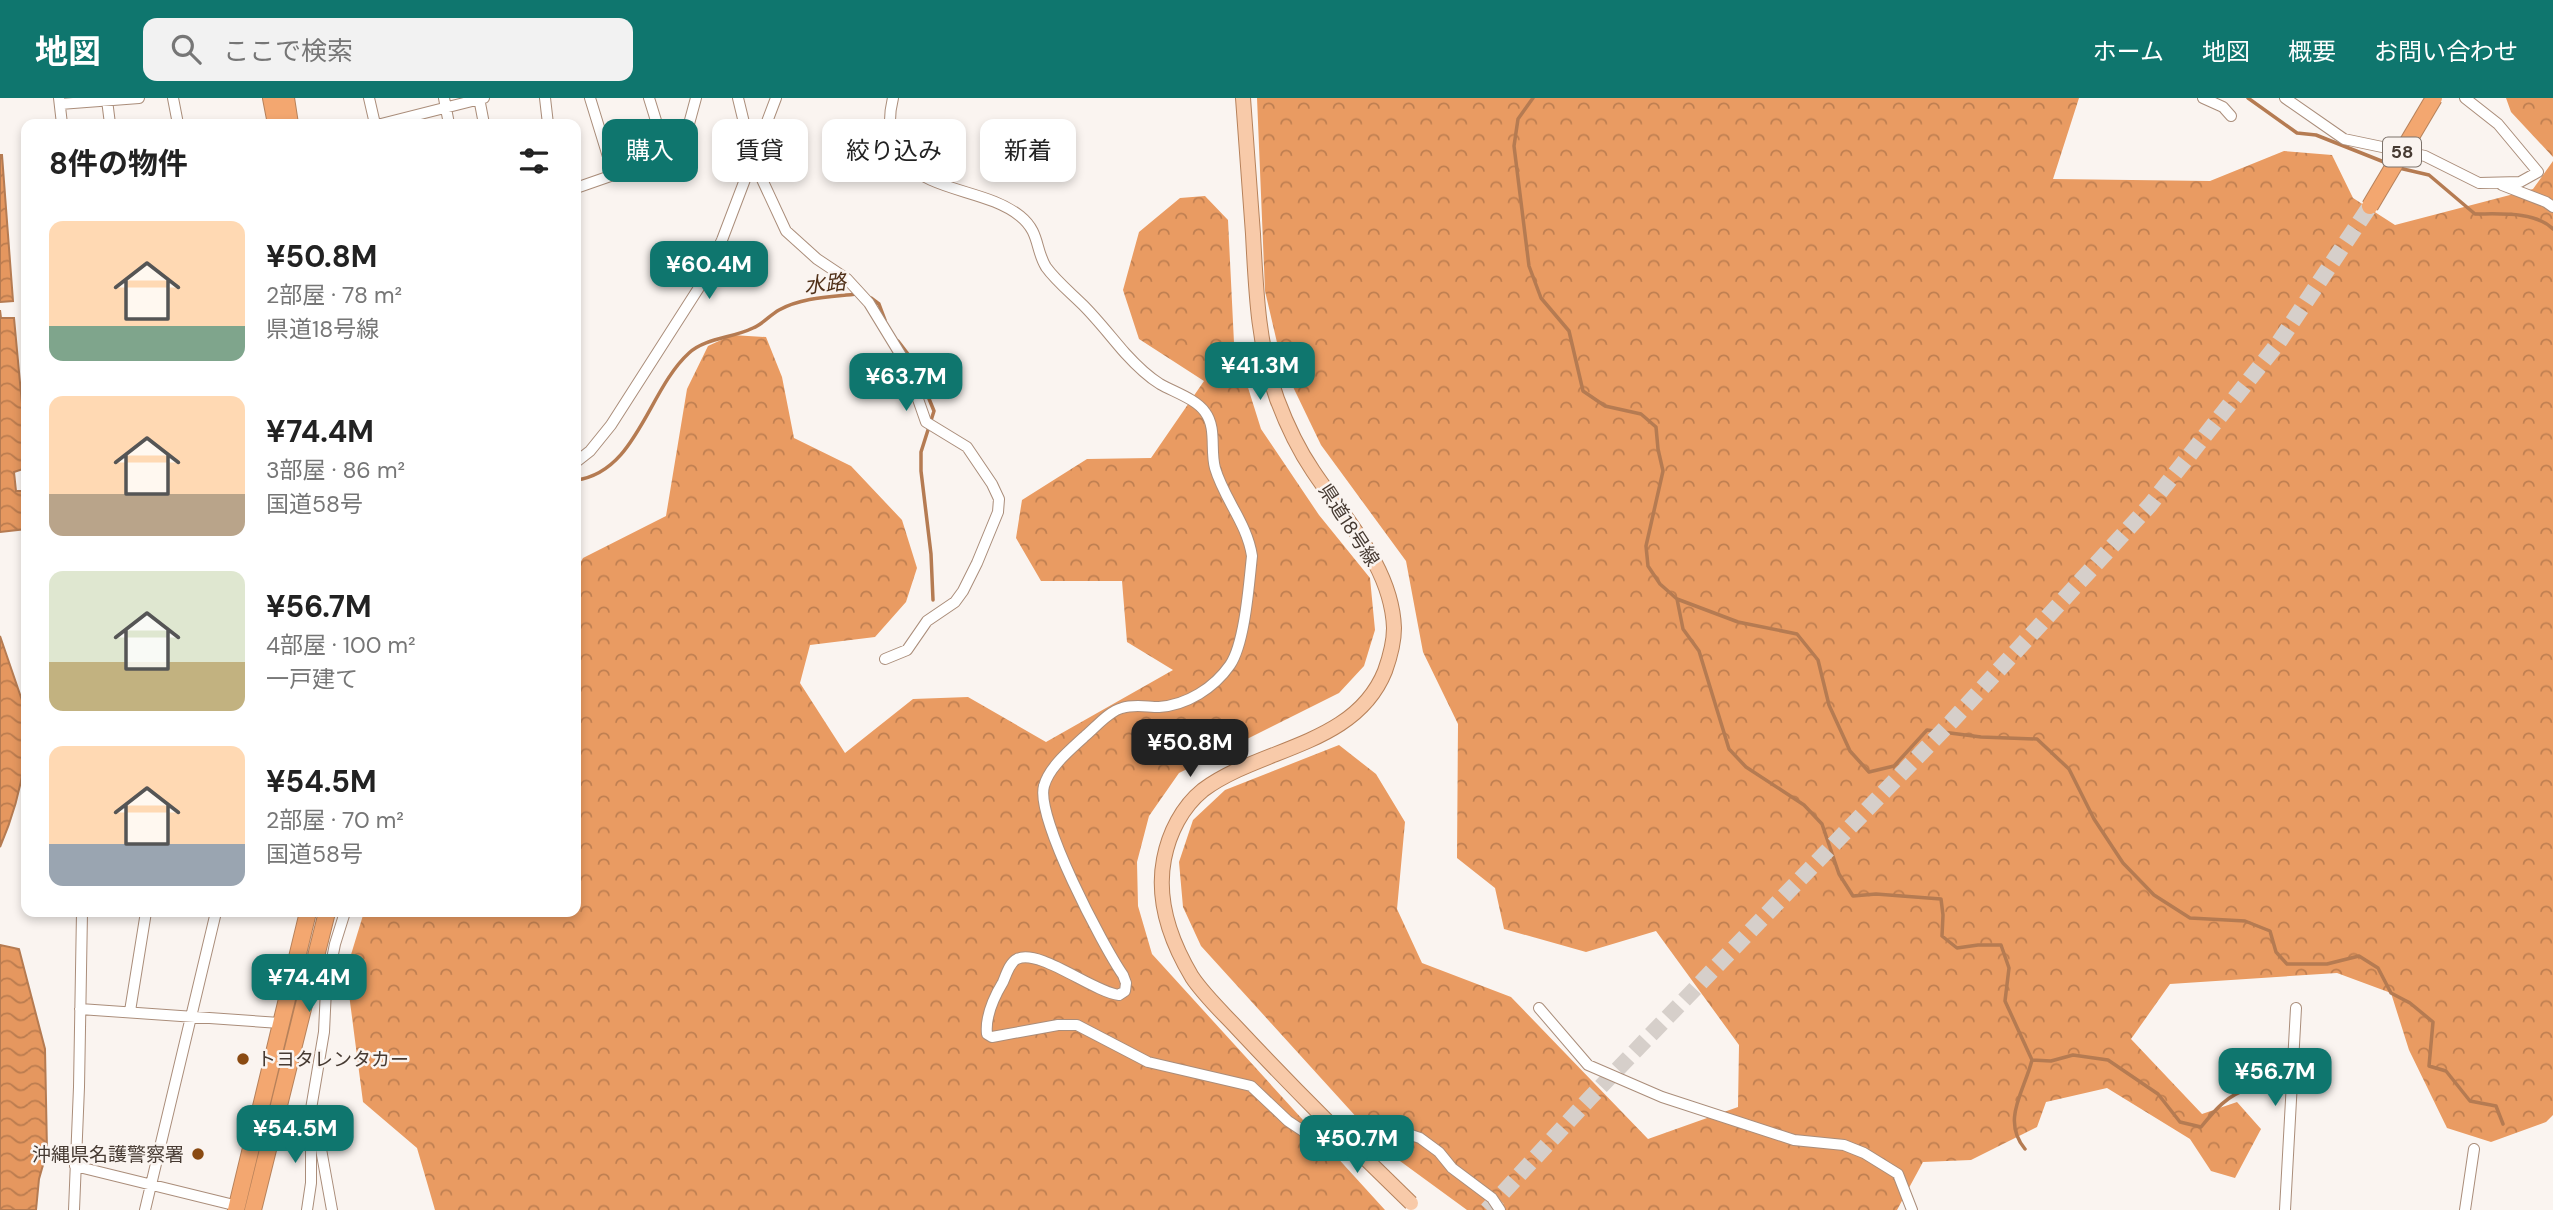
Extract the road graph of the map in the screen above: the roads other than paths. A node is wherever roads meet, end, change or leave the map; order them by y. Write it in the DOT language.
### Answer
graph roads {
  1 [pos="139,98"];
  2 [pos="173,98"];
  3 [pos="271,98"];
  4 [pos="285,98"];
  5 [pos="369,98"];
  6 [pos="481,98"];
  7 [pos="545,98"];
  8 [pos="590,98"];
  9 [pos="649,98"];
  10 [pos="696,98"];
  11 [pos="738,98"];
  12 [pos="776,98"];
  13 [pos="893,98"];
  14 [pos="1243,98"];
  15 [pos="2203,98"];
  16 [pos="2285,98"];
  17 [pos="2434,98"];
  18 [pos="2465,98"];
  19 [pos="107,100"];
  20 [pos="60,101"];
  21 [pos="444,103"];
  22 [pos="2231,116"];
  23 [pos="62,119"];
  24 [pos="109,119"];
  25 [pos="177,119"];
  26 [pos="275,119"];
  27 [pos="289,119"];
  28 [pos="374,119"];
  29 [pos="396,119"];
  30 [pos="483,119"];
  31 [pos="547,119"];
  32 [pos="655,119"];
  33 [pos="690,119"];
  34 [pos="743,119"];
  35 [pos="768,119"];
  36 [pos="602,137"];
  37 [pos="602,180"];
  38 [pos="744,182"];
  39 [pos="763,182"];
  40 [pos="2496,183"];
  41 [pos="581,186"];
  42 [pos="2370,206"];
  43 [pos="2553,207"];
  44 [pos="581,458"];
  45 [pos="885,659"];
  46 [pos="82,917"];
  47 [pos="144,917"];
  48 [pos="215,917"];
  49 [pos="307,917"];
  50 [pos="326,917"];
  51 [pos="343,917"];
  52 [pos="1539,1007"];
  53 [pos="2296,1008"];
  54 [pos="80,1009"];
  55 [pos="130,1011"];
  56 [pos="192,1016"];
  57 [pos="280,1023"];
  58 [pos="311,1122"];
  59 [pos="2473,1149"];
  60 [pos="75,1166"];
  61 [pos="151,1185"];
  62 [pos="1415,1207"];
  63 [pos="307,1208"];
  64 [pos="331,1208"];
  65 [pos="242,1209"];
  66 [pos="74,1210"];
  67 [pos="145,1210"];
  68 [pos="1500,1210"];
  69 [pos="1912,1210"];
  70 [pos="2285,1210"];
  71 [pos="2465,1210"];
  1 -- 19 [label="street"];
  2 -- 25 [label="street"];
  3 -- 26 [label="highway"];
  4 -- 27 [label="highway"];
  5 -- 28 [label="street"];
  6 -- 21 [label="street"];
  6 -- 30 [label="street"];
  7 -- 31 [label="street"];
  8 -- 36 [label="street"];
  9 -- 32 [label="street"];
  10 -- 33 [label="street"];
  11 -- 34 [label="street"];
  12 -- 35 [label="street"];
  13 -- 68 [label="street"];
  14 -- 62 [label="main road, 県道18号線, bridge"];
  15 -- 22 [label="street"];
  16 -- 40 [label="street"];
  17 -- 42 [label="highway, 58, bridge"];
  18 -- 40 [label="street"];
  19 -- 20 [label="street"];
  19 -- 24 [label="street"];
  20 -- 23 [label="street"];
  21 -- 29 [label="street"];
  37 -- 41 [label="street"];
  38 -- 44 [label="street"];
  39 -- 45 [label="street"];
  40 -- 43 [label="street"];
  46 -- 54 [label="street"];
  47 -- 55 [label="street"];
  48 -- 56 [label="street"];
  49 -- 57 [label="highway"];
  50 -- 65 [label="highway"];
  51 -- 58 [label="street"];
  52 -- 69 [label="street"];
  53 -- 70 [label="street"];
  54 -- 55 [label="street"];
  54 -- 60 [label="street"];
  55 -- 56 [label="street"];
  56 -- 57 [label="street"];
  56 -- 61 [label="street"];
  57 -- 65 [label="highway"];
  58 -- 63 [label="street"];
  58 -- 64 [label="street"];
  59 -- 71 [label="street"];
  60 -- 61 [label="street"];
  60 -- 66 [label="street"];
  61 -- 65 [label="street"];
  61 -- 67 [label="street"];
  63 -- 64 [label="street"];
}
